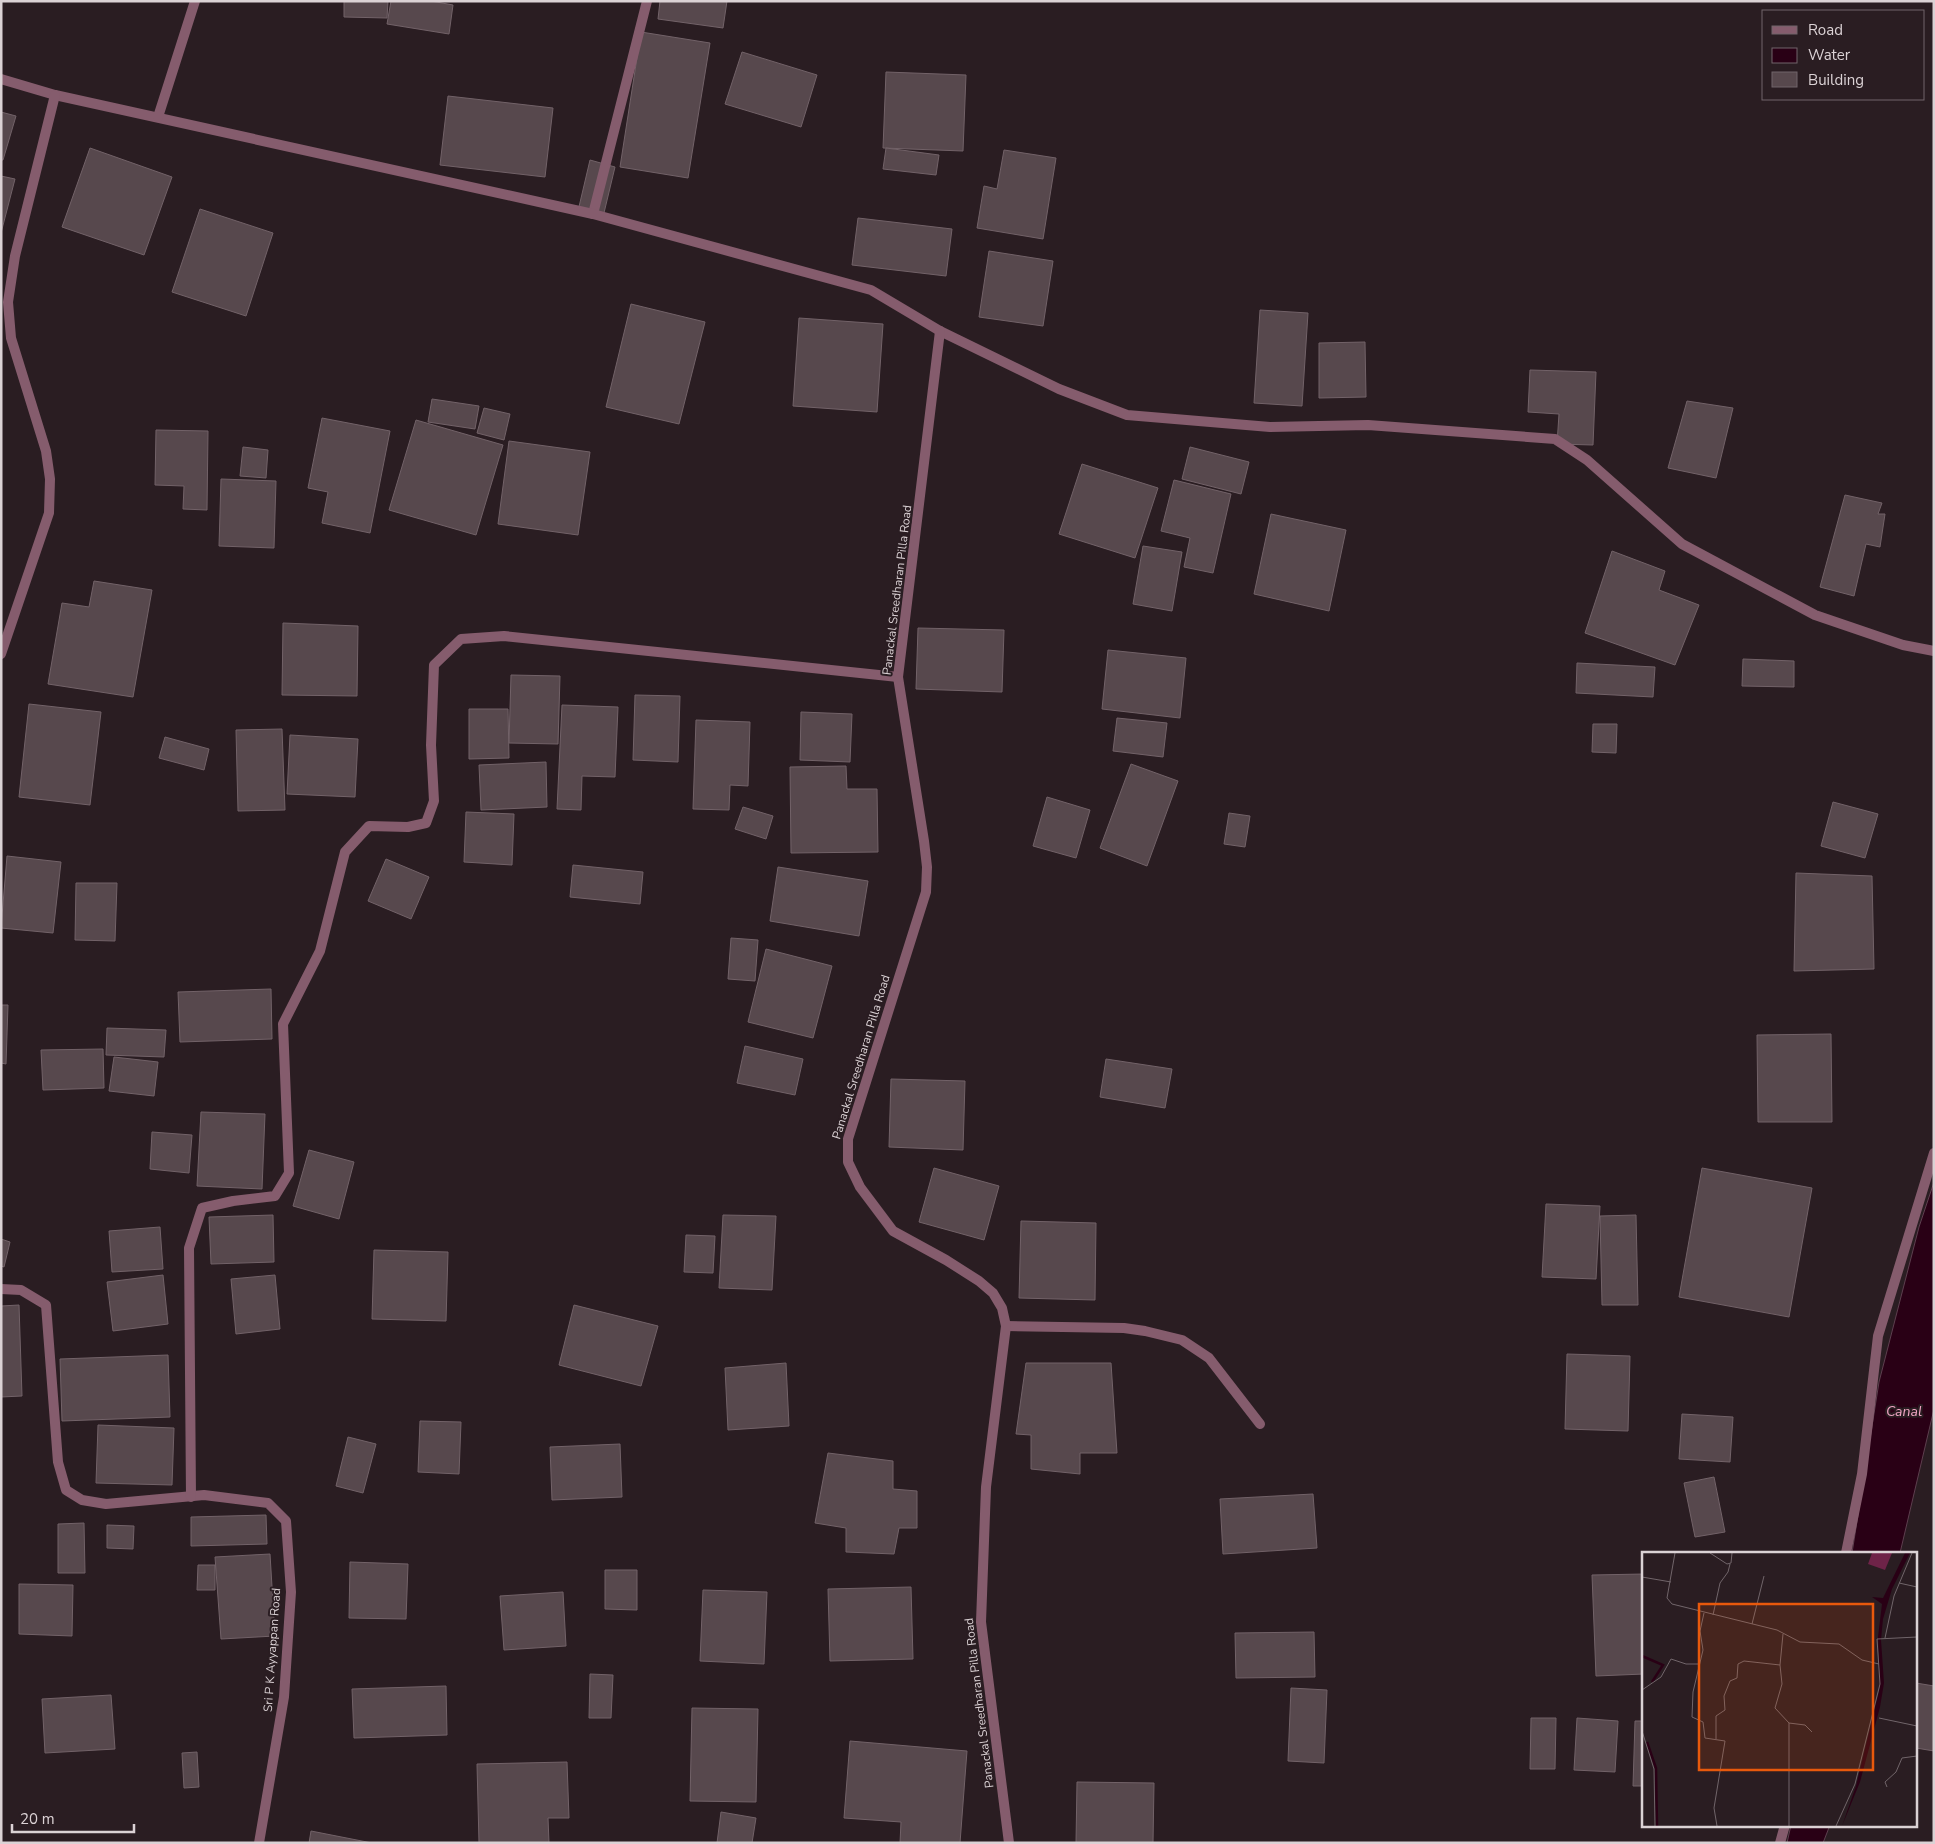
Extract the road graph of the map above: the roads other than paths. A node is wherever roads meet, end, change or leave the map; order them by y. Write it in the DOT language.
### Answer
graph roads {
  1 [pos="195,1"];
  2 [pos="647,1"];
  3 [pos="1,79"];
  4 [pos="56,96"];
  5 [pos="158,117"];
  6 [pos="593,214"];
  7 [pos="940,331"];
  8 [pos="1934,651"];
  9 [pos="1,654"];
  10 [pos="898,677"];
  11 [pos="1934,1153"];
  12 [pos="1,1289"];
  13 [pos="1006,1326"];
  14 [pos="1260,1424"];
  15 [pos="190,1497"];
  16 [pos="1846,1552"];
  17 [pos="1785,1826"];
  18 [pos="259,1843"];
  19 [pos="1009,1843"];
  20 [pos="1780,1843"];
  1 -- 5 [label="street"];
  2 -- 6 [label="street"];
  3 -- 4 [label="street"];
  4 -- 5 [label="street"];
  4 -- 9 [label="street"];
  5 -- 6 [label="street"];
  6 -- 7 [label="street"];
  7 -- 8 [label="street"];
  7 -- 10 [label="street, Panackal Sreedharan Pilla Road"];
  10 -- 13 [label="street, Panackal Sreedharan Pilla Road"];
  10 -- 15 [label="street"];
  11 -- 16 [label="street"];
  12 -- 15 [label="street, Sri P K Ayyappan Road"];
  13 -- 14 [label="street"];
  13 -- 19 [label="street, Panackal Sreedharan Pilla Road"];
  15 -- 18 [label="street, Sri P K Ayyappan Road"];
  17 -- 20 [label="street"];
}
